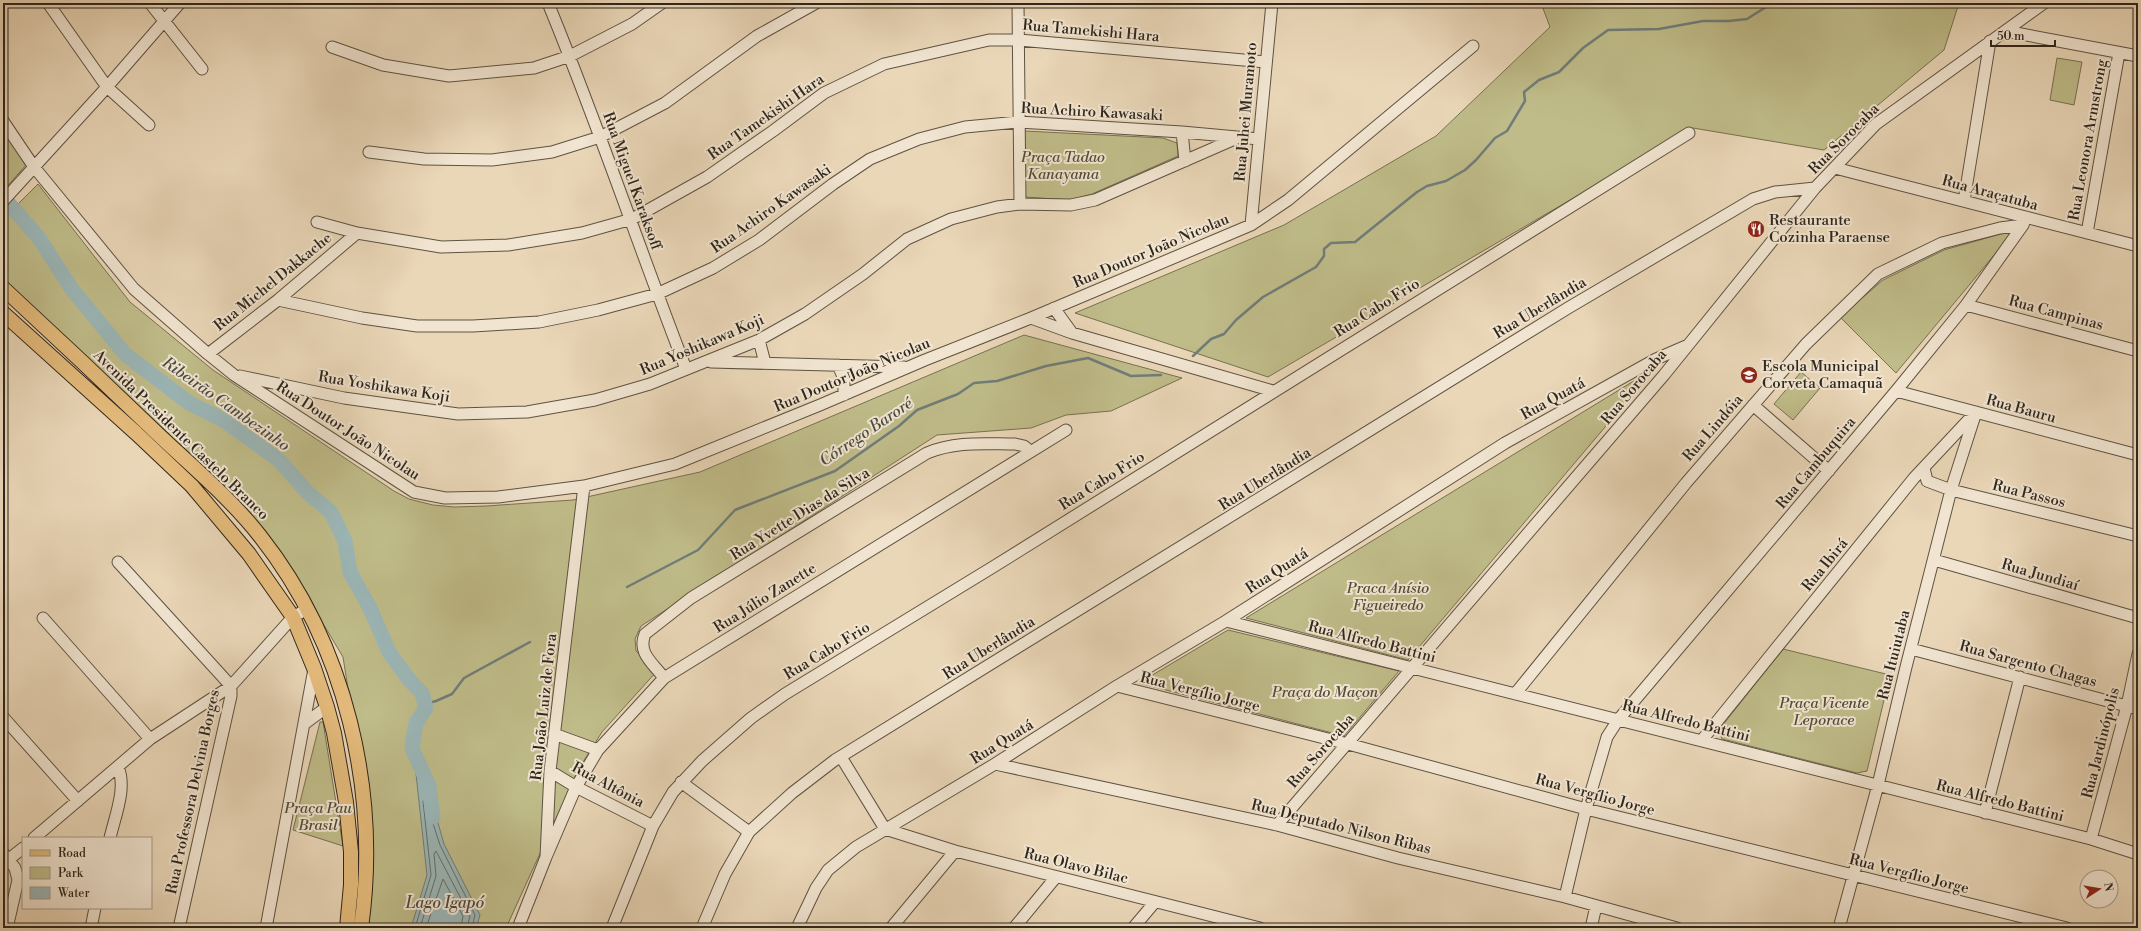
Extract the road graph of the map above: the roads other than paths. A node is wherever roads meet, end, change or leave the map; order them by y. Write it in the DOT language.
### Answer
graph roads {
  1 [pos="48,3"];
  2 [pos="150,3"];
  3 [pos="180,3"];
  4 [pos="548,3"];
  5 [pos="662,3"];
  6 [pos="816,3"];
  7 [pos="1018,3"];
  8 [pos="1272,3"];
  9 [pos="2044,3"];
  10 [pos="164,22"];
  11 [pos="2005,31"];
  12 [pos="1019,40"];
  13 [pos="1990,41"];
  14 [pos="1473,46"];
  15 [pos="332,47"];
  16 [pos="2119,53"];
  17 [pos="570,56"];
  18 [pos="2138,56"];
  19 [pos="1266,62"];
  20 [pos="202,69"];
  21 [pos="107,87"];
  22 [pos="3,121"];
  23 [pos="1019,122"];
  24 [pos="149,125"];
  25 [pos="1182,132"];
  26 [pos="1689,133"];
  27 [pos="600,137"];
  28 [pos="1237,138"];
  29 [pos="1259,140"];
  30 [pos="369,152"];
  31 [pos="1185,161"];
  32 [pos="34,167"];
  33 [pos="1835,168"];
  34 [pos="1816,188"];
  35 [pos="3,201"];
  36 [pos="1964,201"];
  37 [pos="1020,204"];
  38 [pos="632,219"];
  39 [pos="2024,221"];
  40 [pos="317,222"];
  41 [pos="1251,225"];
  42 [pos="358,233"];
  43 [pos="2087,233"];
  44 [pos="2138,246"];
  45 [pos="3,288"];
  46 [pos="657,294"];
  47 [pos="278,300"];
  48 [pos="1966,305"];
  49 [pos="1054,308"];
  50 [pos="3,313"];
  51 [pos="1031,318"];
  52 [pos="1072,333"];
  53 [pos="759,340"];
  54 [pos="1688,345"];
  55 [pos="2138,351"];
  56 [pos="208,354"];
  57 [pos="1656,359"];
  58 [pos="707,362"];
  59 [pos="765,363"];
  60 [pos="838,365"];
  61 [pos="907,368"];
  62 [pos="686,370"];
  63 [pos="234,375"];
  64 [pos="1664,375"];
  65 [pos="1273,391"];
  66 [pos="1896,391"];
  67 [pos="844,395"];
  68 [pos="1753,405"];
  69 [pos="1976,412"];
  70 [pos="1066,430"];
  71 [pos="1030,452"];
  72 [pos="2138,455"];
  73 [pos="1924,468"];
  74 [pos="1829,471"];
  75 [pos="584,486"];
  76 [pos="1951,490"];
  77 [pos="2138,536"];
  78 [pos="1934,560"];
  79 [pos="118,562"];
  80 [pos="307,609"];
  81 [pos="293,617"];
  82 [pos="43,618"];
  83 [pos="2138,618"];
  84 [pos="1226,621"];
  85 [pos="1911,649"];
  86 [pos="2138,654"];
  87 [pos="314,668"];
  88 [pos="1413,668"];
  89 [pos="2020,677"];
  90 [pos="664,678"];
  91 [pos="231,686"];
  92 [pos="1117,686"];
  93 [pos="1515,694"];
  94 [pos="2127,706"];
  95 [pos="327,707"];
  96 [pos="2138,709"];
  97 [pos="3,717"];
  98 [pos="1618,720"];
  99 [pos="304,724"];
  100 [pos="554,734"];
  101 [pos="150,739"];
  102 [pos="1702,740"];
  103 [pos="1348,744"];
  104 [pos="598,750"];
  105 [pos="841,757"];
  106 [pos="995,764"];
  107 [pos="118,767"];
  108 [pos="550,771"];
  109 [pos="681,782"];
  110 [pos="1878,785"];
  111 [pos="576,787"];
  112 [pos="78,801"];
  113 [pos="1586,809"];
  114 [pos="1985,813"];
  115 [pos="1277,825"];
  116 [pos="653,826"];
  117 [pos="885,829"];
  118 [pos="749,832"];
  119 [pos="35,837"];
  120 [pos="110,837"];
  121 [pos="2091,840"];
  122 [pos="22,849"];
  123 [pos="955,851"];
  124 [pos="2138,854"];
  125 [pos="546,857"];
  126 [pos="5,859"];
  127 [pos="1853,876"];
  128 [pos="1056,877"];
  129 [pos="1565,897"];
  130 [pos="1155,902"];
  131 [pos="1596,906"];
  132 [pos="95,909"];
  133 [pos="1255,927"];
  134 [pos="7,928"];
  135 [pos="91,928"];
  136 [pos="181,928"];
  137 [pos="266,928"];
  138 [pos="346,928"];
  139 [pos="361,928"];
  140 [pos="518,928"];
  141 [pos="612,928"];
  142 [pos="702,928"];
  143 [pos="797,928"];
  144 [pos="891,928"];
  145 [pos="1014,928"];
  146 [pos="1132,928"];
  147 [pos="1591,928"];
  148 [pos="1676,928"];
  149 [pos="1839,928"];
  150 [pos="2067,928"];
  1 -- 21 [label="street"];
  2 -- 10 [label="street"];
  3 -- 10 [label="street"];
  4 -- 17 [label="street, Rua Miguel Karaksoff"];
  5 -- 17 [label="street"];
  6 -- 27 [label="street"];
  7 -- 12 [label="street"];
  8 -- 19 [label="street, Rua Juhei Muramoto"];
  9 -- 11 [label="street, Rua Sorocaba"];
  10 -- 20 [label="street"];
  10 -- 21 [label="street"];
  11 -- 13 [label="street, Rua Sorocaba"];
  11 -- 16 [label="street"];
  12 -- 19 [label="street, Rua Tamekishi Hara"];
  12 -- 23 [label="street"];
  12 -- 38 [label="street, Rua Tamekishi Hara"];
  13 -- 33 [label="street, Rua Sorocaba"];
  13 -- 36 [label="street"];
  14 -- 41 [label="street, Rua Doutor João Nicolau"];
  15 -- 17 [label="street"];
  16 -- 18 [label="street"];
  16 -- 43 [label="street, Rua Leonora Armstrong"];
  17 -- 27 [label="street, Rua Miguel Karaksoff"];
  19 -- 29 [label="street, Rua Juhei Muramoto"];
  21 -- 24 [label="street"];
  21 -- 32 [label="street"];
  22 -- 32 [label="street, Rua Doutor João Nicolau"];
  23 -- 25 [label="street, Rua Achiro Kawasaki"];
  23 -- 37 [label="street"];
  23 -- 46 [label="street, Rua Achiro Kawasaki"];
  25 -- 28 [label="street, Rua Achiro Kawasaki"];
  25 -- 31 [label="street"];
  26 -- 65 [label="street, Rua Cabo Frio"];
  27 -- 30 [label="street"];
  27 -- 38 [label="street, Rua Miguel Karaksoff"];
  28 -- 29 [label="street, Rua Achiro Kawasaki"];
  28 -- 31 [label="street, Rua Yoshikawa Koji"];
  29 -- 41 [label="street, Rua Juhei Muramoto"];
  31 -- 37 [label="street, Rua Yoshikawa Koji"];
  32 -- 35 [label="street"];
  32 -- 56 [label="street, Rua Doutor João Nicolau"];
  33 -- 34 [label="street, Rua Sorocaba"];
  33 -- 36 [label="street, Rua Araçatuba"];
  34 -- 54 [label="street, Rua Sorocaba"];
  34 -- 105 [label="street, Rua Uberlândia"];
  36 -- 39 [label="street, Rua Araçatuba"];
  37 -- 53 [label="street, Rua Yoshikawa Koji"];
  38 -- 42 [label="street, Rua Tamekishi Hara"];
  38 -- 46 [label="street, Rua Miguel Karaksoff"];
  39 -- 43 [label="street, Rua Araçatuba"];
  39 -- 48 [label="street, Rua Cambuquira"];
  39 -- 68 [label="street, Rua Lindóia"];
  40 -- 42 [label="street, Rua Tamekishi Hara"];
  41 -- 49 [label="street, Rua Doutor João Nicolau"];
  42 -- 47 [label="street, Rua Michel Dakkache"];
  43 -- 44 [label="street, Rua Araçatuba"];
  45 -- 80 [label="main road, Avenida Presidente Castelo Branco"];
  46 -- 47 [label="street, Rua Achiro Kawasaki"];
  46 -- 62 [label="street, Rua Miguel Karaksoff"];
  47 -- 56 [label="street, Rua Michel Dakkache"];
  48 -- 55 [label="street, Rua Campinas"];
  48 -- 66 [label="street, Rua Cambuquira"];
  49 -- 51 [label="street, Rua Doutor João Nicolau"];
  49 -- 52 [label="street"];
  50 -- 81 [label="main road, Avenida Presidente Castelo Branco"];
  51 -- 52 [label="street"];
  51 -- 61 [label="street, Rua Doutor João Nicolau"];
  52 -- 65 [label="street"];
  53 -- 58 [label="street, Rua Yoshikawa Koji"];
  53 -- 59 [label="street"];
  54 -- 57 [label="street, Rua Quatá"];
  54 -- 64 [label="street, Rua Sorocaba"];
  56 -- 63 [label="street, Rua Doutor João Nicolau"];
  57 -- 64 [label="street"];
  57 -- 84 [label="street, Rua Quatá"];
  58 -- 59 [label="street"];
  58 -- 62 [label="street, Rua Yoshikawa Koji"];
  59 -- 60 [label="street"];
  60 -- 61 [label="street"];
  60 -- 67 [label="street"];
  61 -- 67 [label="street, Rua Doutor João Nicolau"];
  62 -- 63 [label="street, Rua Yoshikawa Koji"];
  63 -- 75 [label="street, Rua Doutor João Nicolau"];
  64 -- 88 [label="street, Rua Sorocaba"];
  65 -- 109 [label="street, Rua Cabo Frio"];
  66 -- 69 [label="street, Rua Bauru"];
  66 -- 74 [label="street, Rua Cambuquira"];
  67 -- 75 [label="street, Rua Doutor João Nicolau"];
  68 -- 74 [label="street"];
  68 -- 93 [label="street, Rua Lindóia"];
  69 -- 72 [label="street, Rua Bauru"];
  69 -- 73 [label="street, Rua Ibirá"];
  69 -- 76 [label="street, Rua Ituiutaba"];
  70 -- 71 [label="street, Rua Júlio Zanette"];
  71 -- 90 [label="street, Rua Júlio Zanette"];
  71 -- 90 [label="street, Rua Yvette Dias da Silva"];
  73 -- 76 [label="street, Rua Passos"];
  73 -- 102 [label="street, Rua Ibirá"];
  74 -- 98 [label="street, Rua Cambuquira"];
  75 -- 100 [label="street, Rua João Luiz de Fora"];
  76 -- 77 [label="street, Rua Passos"];
  76 -- 78 [label="street, Rua Ituiutaba"];
  78 -- 83 [label="street, Rua Jundiaí"];
  78 -- 85 [label="street, Rua Ituiutaba"];
  79 -- 91 [label="street"];
  80 -- 81 [label="street"];
  80 -- 139 [label="main road, Avenida Presidente Castelo Branco"];
  81 -- 87 [label="main road, Avenida Presidente Castelo Branco"];
  81 -- 91 [label="street"];
  82 -- 101 [label="street"];
  84 -- 88 [label="street, Rua Alfredo Battini"];
  84 -- 92 [label="street, Rua Quatá"];
  85 -- 89 [label="street, Rua Sargento Chagas"];
  85 -- 110 [label="street, Rua Ituiutaba"];
  86 -- 94 [label="street, Rua Jardinópolis"];
  87 -- 95 [label="main road, Avenida Presidente Castelo Branco"];
  87 -- 99 [label="street"];
  88 -- 93 [label="street, Rua Alfredo Battini"];
  88 -- 103 [label="street, Rua Sorocaba"];
  89 -- 94 [label="street, Rua Sargento Chagas"];
  89 -- 114 [label="street"];
  90 -- 104 [label="street, Rua Júlio Zanette"];
  91 -- 101 [label="street"];
  91 -- 136 [label="street, Rua Professora Delvina Borges"];
  92 -- 103 [label="street, Rua Vergílio Jorge"];
  92 -- 106 [label="street, Rua Quatá"];
  93 -- 98 [label="street, Rua Alfredo Battini"];
  94 -- 96 [label="street, Rua Sargento Chagas"];
  94 -- 121 [label="street, Rua Jardinópolis"];
  95 -- 99 [label="street"];
  95 -- 138 [label="main road, Avenida Presidente Castelo Branco"];
  97 -- 112 [label="street"];
  98 -- 102 [label="street, Rua Alfredo Battini"];
  98 -- 113 [label="street, Rua Cambuquira"];
  99 -- 137 [label="street"];
  100 -- 104 [label="street"];
  100 -- 108 [label="street, Rua João Luiz de Fora"];
  101 -- 107 [label="street"];
  102 -- 110 [label="street, Rua Alfredo Battini"];
  103 -- 113 [label="street, Rua Vergílio Jorge"];
  103 -- 115 [label="street, Rua Sorocaba"];
  104 -- 111 [label="street, Rua Júlio Zanette"];
  105 -- 117 [label="street"];
  105 -- 118 [label="street, Rua Uberlândia"];
  106 -- 115 [label="street, Rua Deputado Nilson Ribas"];
  106 -- 117 [label="street, Rua Quatá"];
  107 -- 112 [label="street"];
  107 -- 120 [label="street"];
  108 -- 111 [label="street, Rua Altônia"];
  108 -- 125 [label="street, Rua João Luiz de Fora"];
  109 -- 116 [label="street, Rua Cabo Frio"];
  109 -- 118 [label="street"];
  110 -- 114 [label="street, Rua Alfredo Battini"];
  110 -- 127 [label="street, Rua Ituiutaba"];
  111 -- 116 [label="street, Rua Altônia"];
  111 -- 125 [label="street, Rua Júlio Zanette"];
  112 -- 119 [label="street"];
  113 -- 127 [label="street, Rua Vergílio Jorge"];
  113 -- 129 [label="street, Rua Cambuquira"];
  114 -- 121 [label="street, Rua Alfredo Battini"];
  115 -- 129 [label="street, Rua Deputado Nilson Ribas"];
  116 -- 141 [label="street, Rua Cabo Frio"];
  117 -- 123 [label="street, Rua Olavo Bilac"];
  117 -- 143 [label="street, Rua Quatá"];
  118 -- 142 [label="street, Rua Uberlândia"];
  121 -- 124 [label="street, Rua Alfredo Battini"];
  122 -- 126 [label="street"];
  123 -- 128 [label="street, Rua Olavo Bilac"];
  123 -- 144 [label="street"];
  125 -- 140 [label="street, Rua João Luiz de Fora"];
  126 -- 134 [label="street"];
  127 -- 149 [label="street, Rua Ituiutaba"];
  127 -- 150 [label="street, Rua Vergílio Jorge"];
  128 -- 130 [label="street, Rua Olavo Bilac"];
  128 -- 145 [label="street"];
  129 -- 131 [label="street, Rua Deputado Nilson Ribas"];
  130 -- 133 [label="street, Rua Olavo Bilac"];
  130 -- 146 [label="street"];
  131 -- 147 [label="street"];
  131 -- 148 [label="street, Rua Deputado Nilson Ribas"];
  132 -- 135 [label="street"];
}
